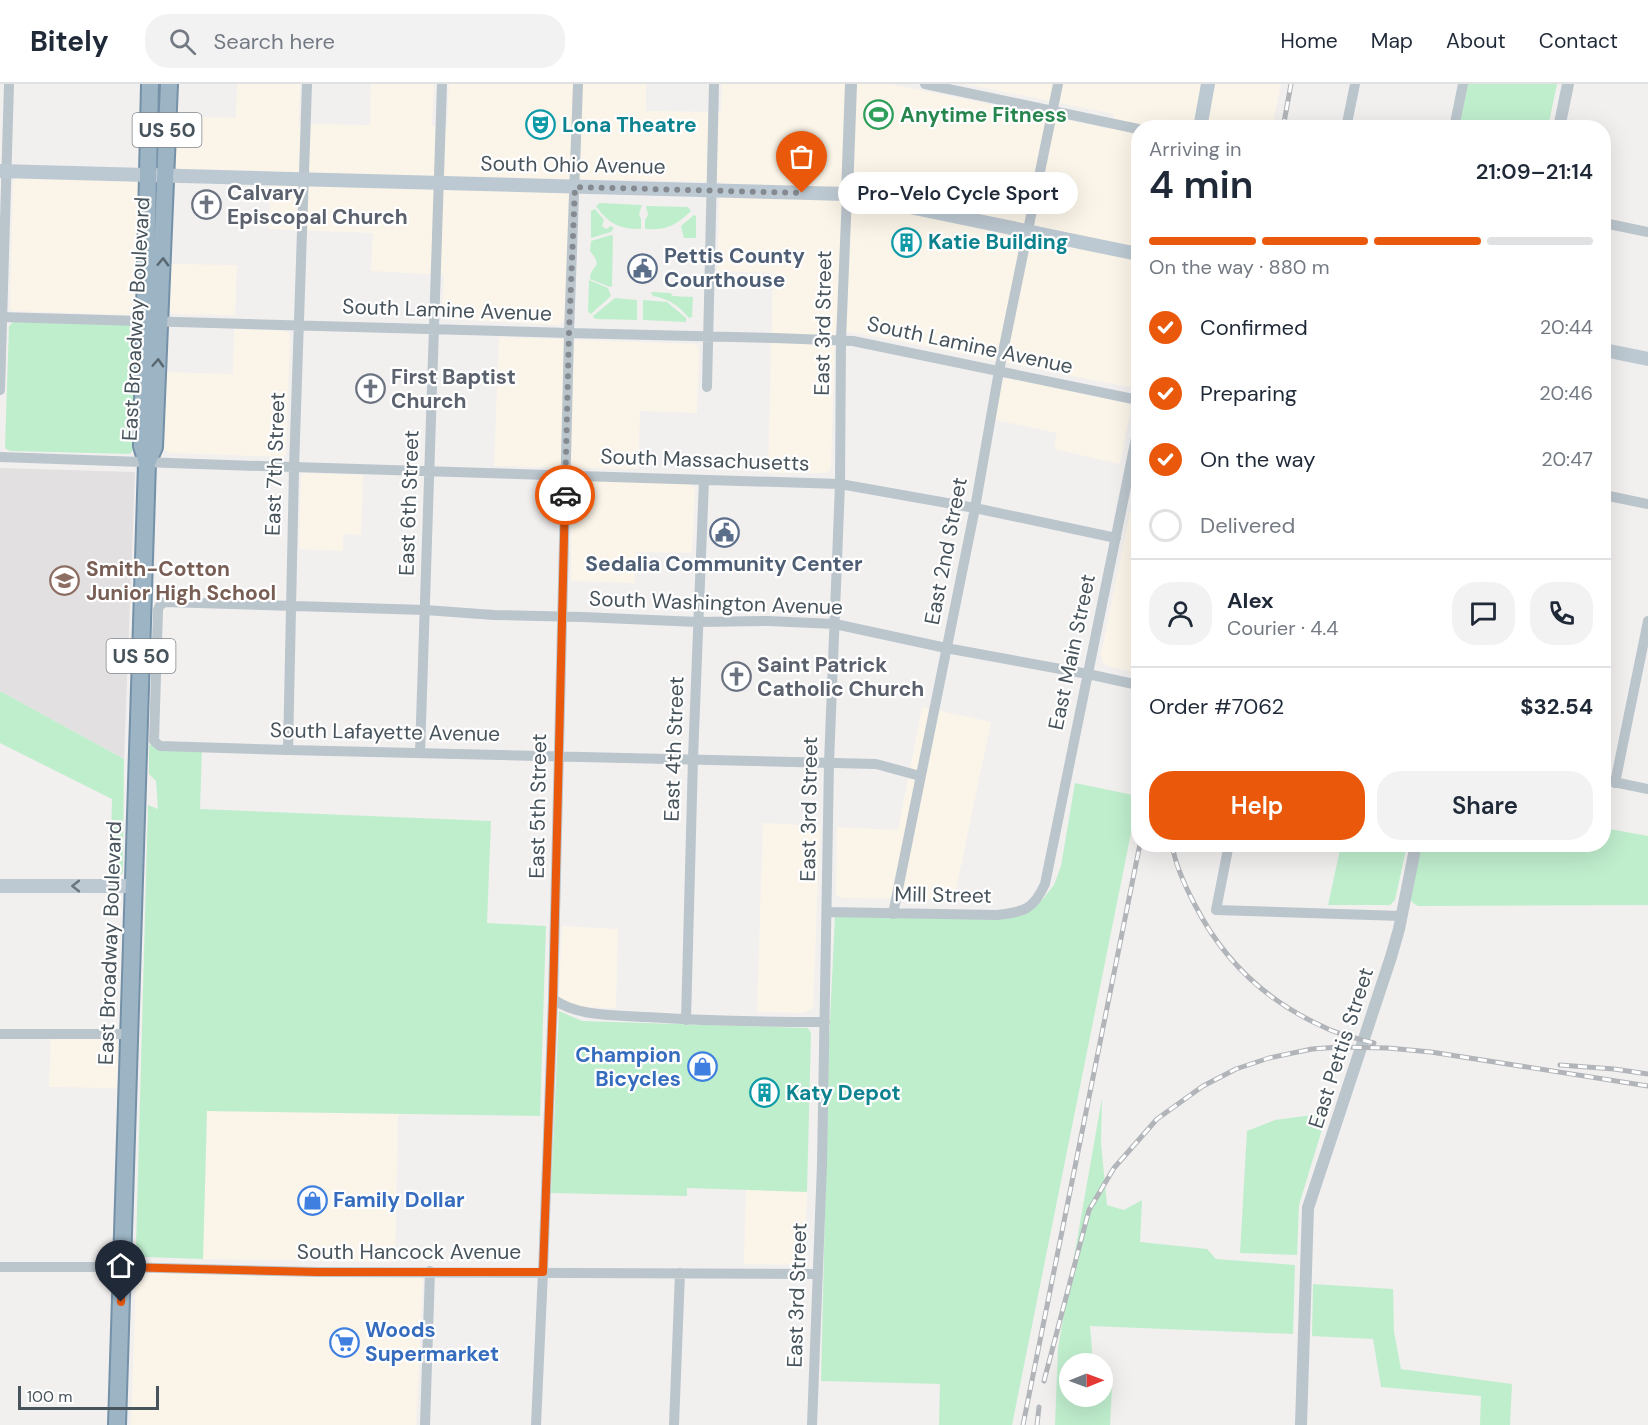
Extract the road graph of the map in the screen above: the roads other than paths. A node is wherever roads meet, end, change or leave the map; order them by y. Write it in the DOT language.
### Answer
graph roads {
  1 [pos="9,84"];
  2 [pos="150,84"];
  3 [pos="169,84"];
  4 [pos="308,84"];
  5 [pos="442,84"];
  6 [pos="578,84"];
  7 [pos="714,84"];
  8 [pos="851,84"];
  9 [pos="925,84"];
  10 [pos="1058,84"];
  11 [pos="1208,84"];
  12 [pos="1355,84"];
  13 [pos="1463,84"];
  14 [pos="1568,84"];
  15 [pos="1053,111"];
  16 [pos="1201,120"];
  17 [pos="1348,120"];
  18 [pos="1456,120"];
  19 [pos="1561,120"];
  20 [pos="1131,128"];
  21 [pos="3,172"];
  22 [pos="147,175"];
  23 [pos="166,176"];
  24 [pos="304,180"];
  25 [pos="439,183"];
  26 [pos="575,187"];
  27 [pos="712,190"];
  28 [pos="847,194"];
  29 [pos="1611,224"];
  30 [pos="1027,231"];
  31 [pos="1648,232"];
  32 [pos="1131,253"];
  33 [pos="1,317"];
  34 [pos="152,321"];
  35 [pos="300,325"];
  36 [pos="434,329"];
  37 [pos="569,333"];
  38 [pos="708,336"];
  39 [pos="841,340"];
  40 [pos="1611,351"];
  41 [pos="1648,359"];
  42 [pos="999,371"];
  43 [pos="707,387"];
  44 [pos="0,390"];
  45 [pos="1131,399"];
  46 [pos="0,457"];
  47 [pos="147,463"];
  48 [pos="1131,463"];
  49 [pos="294,468"];
  50 [pos="429,471"];
  51 [pos="566,476"];
  52 [pos="704,480"];
  53 [pos="840,484"];
  54 [pos="1611,496"];
  55 [pos="1648,504"];
  56 [pos="975,508"];
  57 [pos="1116,538"];
  58 [pos="291,607"];
  59 [pos="425,610"];
  60 [pos="562,616"];
  61 [pos="1648,621"];
  62 [pos="698,622"];
  63 [pos="835,624"];
  64 [pos="946,648"];
  65 [pos="1092,675"];
  66 [pos="1131,683"];
  67 [pos="157,745"];
  68 [pos="288,750"];
  69 [pos="420,753"];
  70 [pos="559,756"];
  71 [pos="693,758"];
  72 [pos="829,763"];
  73 [pos="1611,774"];
  74 [pos="920,776"];
  75 [pos="1611,782"];
  76 [pos="1648,789"];
  77 [pos="1227,852"];
  78 [pos="1414,852"];
  79 [pos="1045,884"];
  80 [pos="0,886"];
  81 [pos="134,886"];
  82 [pos="827,912"];
  83 [pos="893,914"];
  84 [pos="1401,916"];
  85 [pos="553,999"];
  86 [pos="686,1020"];
  87 [pos="825,1022"];
  88 [pos="0,1034"];
  89 [pos="130,1034"];
  90 [pos="0,1267"];
  91 [pos="122,1267"];
  92 [pos="430,1272"];
  93 [pos="543,1272"];
  94 [pos="680,1273"];
  95 [pos="818,1274"];
  96 [pos="117,1425"];
  97 [pos="425,1425"];
  98 [pos="536,1425"];
  99 [pos="674,1425"];
  100 [pos="812,1425"];
  101 [pos="1301,1425"];
  1 -- 21 [label="street"];
  2 -- 22 [label="highway, US 50"];
  3 -- 23 [label="highway, US 50"];
  4 -- 24 [label="street, East 7th Street"];
  5 -- 25 [label="street, East 6th Street"];
  6 -- 26 [label="street, East 5th Street"];
  7 -- 27 [label="street"];
  8 -- 28 [label="street"];
  9 -- 15 [label="street"];
  10 -- 15 [label="street, East 2nd Street"];
  11 -- 16 [label="main road"];
  12 -- 17 [label="street"];
  13 -- 18 [label="street"];
  14 -- 19 [label="street"];
  15 -- 20 [label="street"];
  15 -- 30 [label="street, East 2nd Street"];
  21 -- 22 [label="main road, South Ohio Avenue"];
  21 -- 33 [label="street"];
  22 -- 23 [label="main road, South Ohio Avenue"];
  22 -- 34 [label="highway, East Broadway Boulevard / US 50"];
  23 -- 24 [label="main road, South Ohio Avenue"];
  34 -- 23 [label="highway, East Broadway Boulevard / US 50, one-way"];
  24 -- 25 [label="main road, South Ohio Avenue"];
  24 -- 35 [label="street, East 7th Street"];
  25 -- 26 [label="main road, South Ohio Avenue"];
  25 -- 36 [label="street, East 6th Street"];
  26 -- 27 [label="main road, South Ohio Avenue"];
  26 -- 37 [label="street, East 5th Street"];
  27 -- 28 [label="main road, South Ohio Avenue"];
  27 -- 38 [label="street"];
  28 -- 30 [label="main road, South Ohio Avenue"];
  28 -- 39 [label="street, East 3rd Street"];
  29 -- 31 [label="street"];
  30 -- 32 [label="main road, South Ohio Avenue"];
  30 -- 42 [label="street, East 2nd Street"];
  33 -- 34 [label="street, South Lamine Avenue"];
  33 -- 44 [label="street"];
  34 -- 35 [label="street, South Lamine Avenue"];
  34 -- 47 [label="highway, East Broadway Boulevard / US 50"];
  35 -- 36 [label="street, South Lamine Avenue"];
  35 -- 49 [label="street, East 7th Street"];
  36 -- 37 [label="street, South Lamine Avenue"];
  36 -- 50 [label="street, East 6th Street"];
  37 -- 38 [label="street, South Lamine Avenue"];
  37 -- 51 [label="street, East 5th Street"];
  38 -- 39 [label="street, South Lamine Avenue"];
  38 -- 43 [label="street"];
  39 -- 42 [label="street, South Lamine Avenue"];
  39 -- 53 [label="street, East 3rd Street"];
  40 -- 41 [label="main road"];
  42 -- 45 [label="street, South Lamine Avenue"];
  42 -- 56 [label="street, East 2nd Street"];
  46 -- 47 [label="street, South Massachusetts"];
  47 -- 49 [label="street, South Massachusetts"];
  47 -- 81 [label="highway, East Broadway Boulevard / US 50"];
  48 -- 57 [label="street, East Main Street"];
  49 -- 50 [label="street, South Massachusetts"];
  49 -- 58 [label="street, East 7th Street"];
  50 -- 51 [label="street, South Massachusetts"];
  50 -- 59 [label="street, East 6th Street"];
  51 -- 52 [label="street, South Massachusetts"];
  51 -- 60 [label="street, East 5th Street"];
  52 -- 53 [label="street, South Massachusetts"];
  52 -- 62 [label="street, East 4th Street"];
  53 -- 56 [label="street, South Massachusetts"];
  53 -- 63 [label="street, East 3rd Street"];
  54 -- 55 [label="street"];
  56 -- 57 [label="street, South Massachusetts"];
  56 -- 64 [label="street, East 2nd Street"];
  57 -- 65 [label="street, East Main Street"];
  58 -- 59 [label="street, South Washington Avenue"];
  58 -- 67 [label="street, South Washington Avenue"];
  58 -- 68 [label="street, East 7th Street"];
  59 -- 60 [label="street, South Washington Avenue"];
  59 -- 69 [label="street, East 6th Street"];
  60 -- 62 [label="street, South Washington Avenue"];
  60 -- 70 [label="street, East 5th Street"];
  61 -- 73 [label="street"];
  62 -- 63 [label="street, South Washington Avenue"];
  62 -- 71 [label="street, East 4th Street"];
  63 -- 64 [label="street, South Washington Avenue"];
  63 -- 72 [label="street, East 3rd Street"];
  64 -- 65 [label="street, South Washington Avenue"];
  64 -- 74 [label="street, East 2nd Street"];
  65 -- 66 [label="street, South Washington Avenue"];
  65 -- 79 [label="street, East Main Street"];
  67 -- 68 [label="street, South Lafayette Avenue"];
  68 -- 69 [label="street, South Lafayette Avenue"];
  69 -- 70 [label="street, South Lafayette Avenue"];
  70 -- 71 [label="street, South Lafayette Avenue"];
  70 -- 85 [label="street, East 5th Street"];
  71 -- 72 [label="street, South Lafayette Avenue"];
  71 -- 86 [label="street, East 4th Street"];
  72 -- 74 [label="street, South Lafayette Avenue"];
  72 -- 82 [label="street, East 3rd Street"];
  74 -- 83 [label="street, East 2nd Street"];
  75 -- 76 [label="street"];
  77 -- 84 [label="street"];
  78 -- 84 [label="street, East Pettis Street"];
  79 -- 83 [label="street, Mill Street"];
  81 -- 80 [label="main road, one-way"];
  81 -- 89 [label="highway, East Broadway Boulevard / US 50"];
  82 -- 83 [label="street, Mill Street"];
  82 -- 87 [label="street, East 3rd Street"];
  84 -- 101 [label="street, East Pettis Street"];
  85 -- 86 [label="street"];
  85 -- 93 [label="street, East 5th Street"];
  86 -- 87 [label="street"];
  87 -- 95 [label="street, East 3rd Street"];
  88 -- 89 [label="street"];
  89 -- 91 [label="highway, East Broadway Boulevard / US 50"];
  90 -- 91 [label="street, South Hancock Avenue"];
  91 -- 92 [label="street, South Hancock Avenue"];
  91 -- 96 [label="highway, East Broadway Boulevard / US 50"];
  92 -- 93 [label="street, South Hancock Avenue"];
  92 -- 97 [label="street"];
  93 -- 94 [label="street, South Hancock Avenue"];
  93 -- 98 [label="street, East 5th Street"];
  94 -- 95 [label="street, South Hancock Avenue"];
  94 -- 99 [label="street"];
  95 -- 100 [label="street, East 3rd Street"];
}
